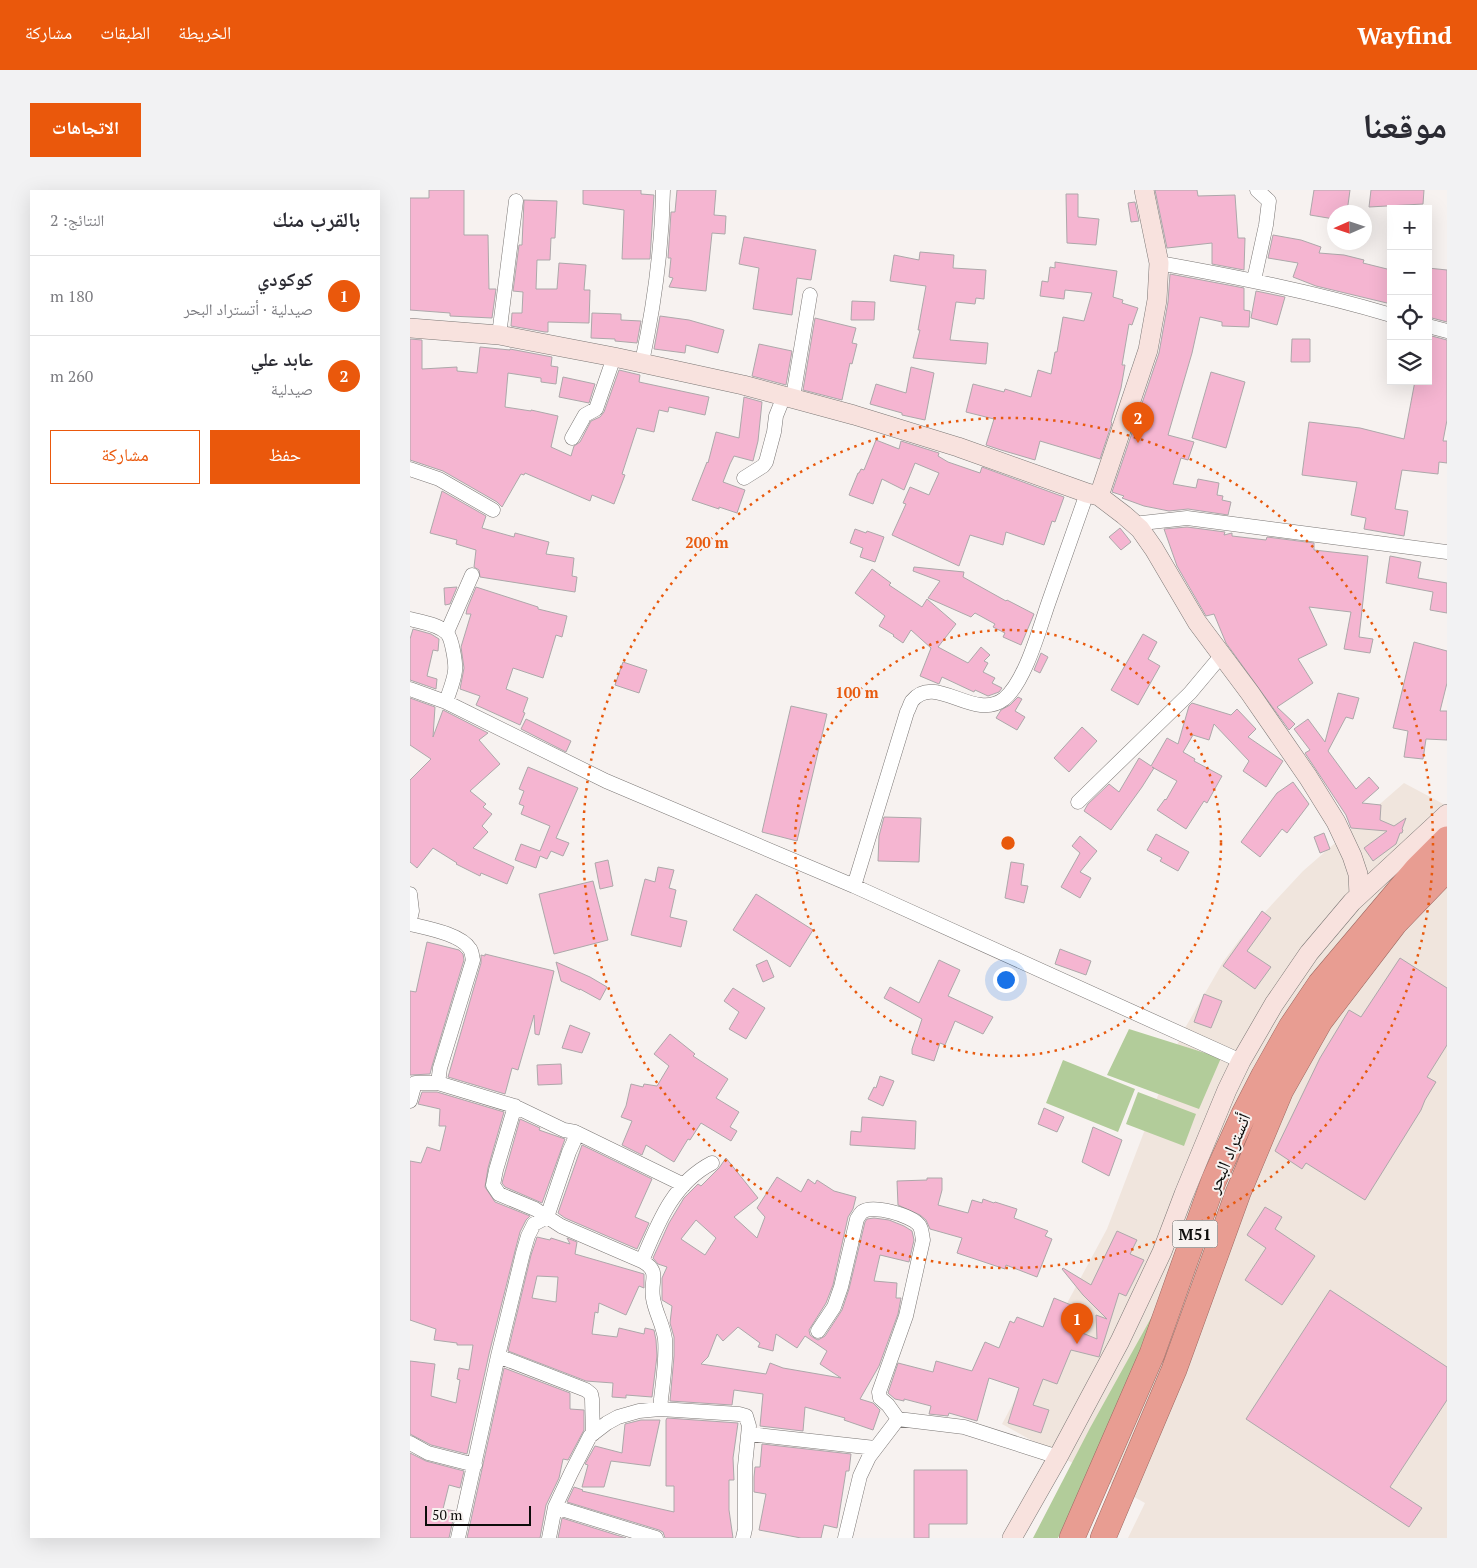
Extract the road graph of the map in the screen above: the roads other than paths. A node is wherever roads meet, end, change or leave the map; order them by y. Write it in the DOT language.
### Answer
graph roads {
  1 [pos="664,190"];
  2 [pos="1144,190"];
  3 [pos="1257,190"];
  4 [pos="516,201"];
  5 [pos="1158,263"];
  6 [pos="1254,280"];
  7 [pos="810,295"];
  8 [pos="1387,314"];
  9 [pos="1432,327"];
  10 [pos="410,328"];
  11 [pos="1447,331"];
  12 [pos="499,335"];
  13 [pos="614,357"];
  14 [pos="642,362"];
  15 [pos="789,396"];
  16 [pos="572,438"];
  17 [pos="410,469"];
  18 [pos="744,478"];
  19 [pos="1093,494"];
  20 [pos="493,510"];
  21 [pos="1134,524"];
  22 [pos="1447,552"];
  23 [pos="472,575"];
  24 [pos="410,619"];
  25 [pos="447,632"];
  26 [pos="1221,656"];
  27 [pos="410,689"];
  28 [pos="446,702"];
  29 [pos="1078,802"];
  30 [pos="1447,814"];
  31 [pos="1447,839"];
  32 [pos="1447,868"];
  33 [pos="854,886"];
  34 [pos="410,894"];
  35 [pos="1359,895"];
  36 [pos="410,920"];
  37 [pos="410,924"];
  38 [pos="1241,1061"];
  39 [pos="438,1083"];
  40 [pos="410,1101"];
  41 [pos="515,1106"];
  42 [pos="575,1132"];
  43 [pos="712,1163"];
  44 [pos="684,1185"];
  45 [pos="547,1217"];
  46 [pos="642,1261"];
  47 [pos="818,1331"];
  48 [pos="498,1356"];
  49 [pos="660,1409"];
  50 [pos="898,1419"];
  51 [pos="593,1434"];
  52 [pos="749,1434"];
  53 [pos="410,1443"];
  54 [pos="875,1448"];
  55 [pos="1058,1457"];
  56 [pos="475,1465"];
  57 [pos="555,1507"];
  58 [pos="458,1538"];
  59 [pos="549,1538"];
  60 [pos="656,1538"];
  61 [pos="743,1538"];
  62 [pos="845,1538"];
  63 [pos="1012,1538"];
  64 [pos="1072,1538"];
  65 [pos="1103,1538"];
  1 -- 14 [label="street"];
  2 -- 5 [label="street"];
  3 -- 6 [label="street"];
  4 -- 12 [label="street"];
  5 -- 6 [label="street"];
  5 -- 19 [label="street"];
  6 -- 8 [label="street"];
  7 -- 15 [label="street"];
  9 -- 11 [label="street"];
  10 -- 12 [label="street"];
  12 -- 13 [label="street"];
  13 -- 14 [label="street"];
  13 -- 16 [label="street"];
  14 -- 15 [label="street"];
  15 -- 18 [label="street"];
  15 -- 19 [label="street"];
  17 -- 20 [label="street"];
  19 -- 21 [label="street"];
  19 -- 33 [label="street"];
  21 -- 22 [label="street"];
  21 -- 26 [label="street"];
  23 -- 25 [label="street"];
  24 -- 25 [label="street"];
  25 -- 28 [label="street"];
  26 -- 29 [label="street"];
  26 -- 35 [label="street"];
  27 -- 28 [label="street"];
  28 -- 33 [label="street"];
  30 -- 35 [label="street"];
  31 -- 64 [label="highway, أتستراد البحر / M51"];
  32 -- 65 [label="highway, أتستراد البحر / M51"];
  33 -- 38 [label="street"];
  34 -- 36 [label="street"];
  35 -- 38 [label="street"];
  37 -- 39 [label="street"];
  38 -- 55 [label="street"];
  39 -- 40 [label="street"];
  39 -- 41 [label="street"];
  41 -- 42 [label="street"];
  41 -- 45 [label="street"];
  42 -- 44 [label="street"];
  42 -- 45 [label="street"];
  43 -- 44 [label="street"];
  44 -- 46 [label="street"];
  45 -- 46 [label="street"];
  45 -- 48 [label="street"];
  46 -- 49 [label="street"];
  47 -- 50 [label="street"];
  48 -- 51 [label="street"];
  48 -- 56 [label="street"];
  49 -- 51 [label="street"];
  49 -- 52 [label="street"];
  50 -- 54 [label="street"];
  50 -- 55 [label="street"];
  51 -- 57 [label="street"];
  52 -- 54 [label="street"];
  52 -- 61 [label="street"];
  53 -- 56 [label="street"];
  54 -- 62 [label="street"];
  55 -- 63 [label="street"];
  56 -- 58 [label="street"];
  57 -- 59 [label="street"];
  57 -- 60 [label="street"];
}
